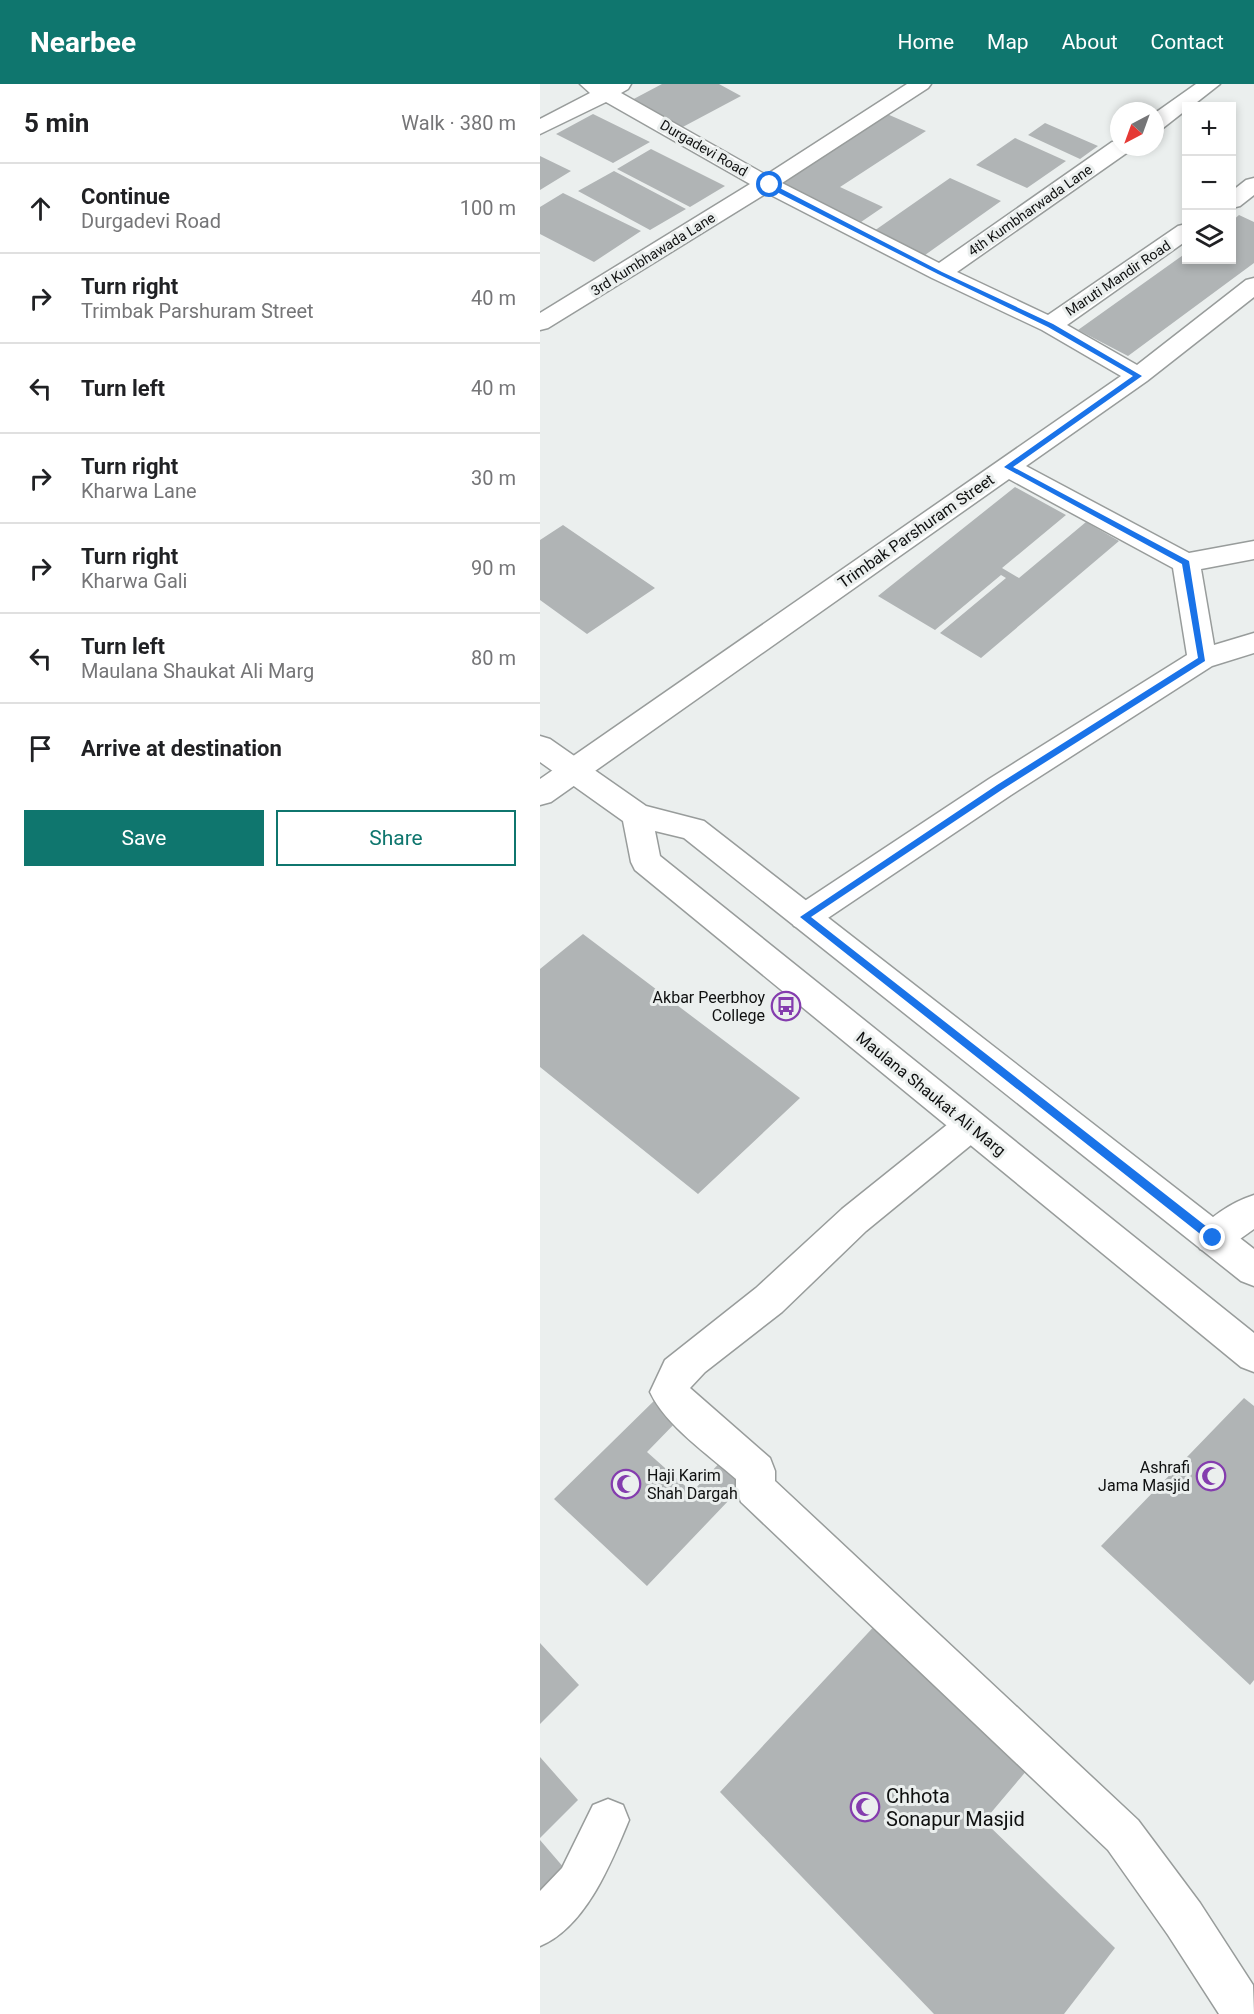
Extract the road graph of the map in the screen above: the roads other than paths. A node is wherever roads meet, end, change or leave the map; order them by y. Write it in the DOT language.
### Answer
graph roads {
  1 [pos="921,84"];
  2 [pos="1210,84"];
  3 [pos="606,87"];
  4 [pos="1164,117"];
  5 [pos="540,128"];
  6 [pos="1110,154"];
  7 [pos="766,184"];
  8 [pos="1254,185"];
  9 [pos="1236,198"];
  10 [pos="1182,234"];
  11 [pos="940,273"];
  12 [pos="1254,285"];
  13 [pos="540,323"];
  14 [pos="1050,325"];
  15 [pos="1138,376"];
  16 [pos="1007,467"];
  17 [pos="1254,550"];
  18 [pos="1186,562"];
  19 [pos="1254,644"];
  20 [pos="1202,659"];
  21 [pos="540,747"];
  22 [pos="573,770"];
  23 [pos="540,794"];
  24 [pos="637,815"];
  25 [pos="805,917"];
  26 [pos="970,1126"];
  27 [pos="1254,1210"];
  28 [pos="1213,1238"];
  29 [pos="1254,1270"];
  30 [pos="1254,1355"];
  31 [pos="608,1820"];
  32 [pos="540,1924"];
  33 [pos="1239,1998"];
  1 -- 7 [label="street, 3rd Kumbhawada Lane"];
  2 -- 4 [label="street"];
  3 -- 5 [label="street"];
  3 -- 7 [label="street, Durgadevi Road"];
  6 -- 11 [label="street, 4th Kumbharwada Lane"];
  7 -- 11 [label="street, Durgadevi Road"];
  7 -- 13 [label="street, 3rd Kumbhawada Lane"];
  8 -- 9 [label="street"];
  10 -- 14 [label="street, Maruti Mandir Road"];
  11 -- 14 [label="street, Durgadevi Road"];
  12 -- 15 [label="street, Trimbak Parshuram Street"];
  14 -- 15 [label="street, Durgadevi Road"];
  15 -- 16 [label="street, Trimbak Parshuram Street"];
  16 -- 18 [label="street"];
  16 -- 22 [label="street, Trimbak Parshuram Street"];
  17 -- 18 [label="street"];
  18 -- 20 [label="street"];
  19 -- 20 [label="street"];
  20 -- 25 [label="street"];
  21 -- 22 [label="street"];
  22 -- 23 [label="street, Trimbak Parshuram Street"];
  22 -- 24 [label="street"];
  24 -- 25 [label="street"];
  24 -- 26 [label="street, Maulana Shaukat Ali Marg"];
  25 -- 28 [label="street"];
  26 -- 30 [label="street, Maulana Shaukat Ali Marg"];
  26 -- 33 [label="street"];
  27 -- 28 [label="street"];
  28 -- 29 [label="street"];
  31 -- 32 [label="street"];
}
